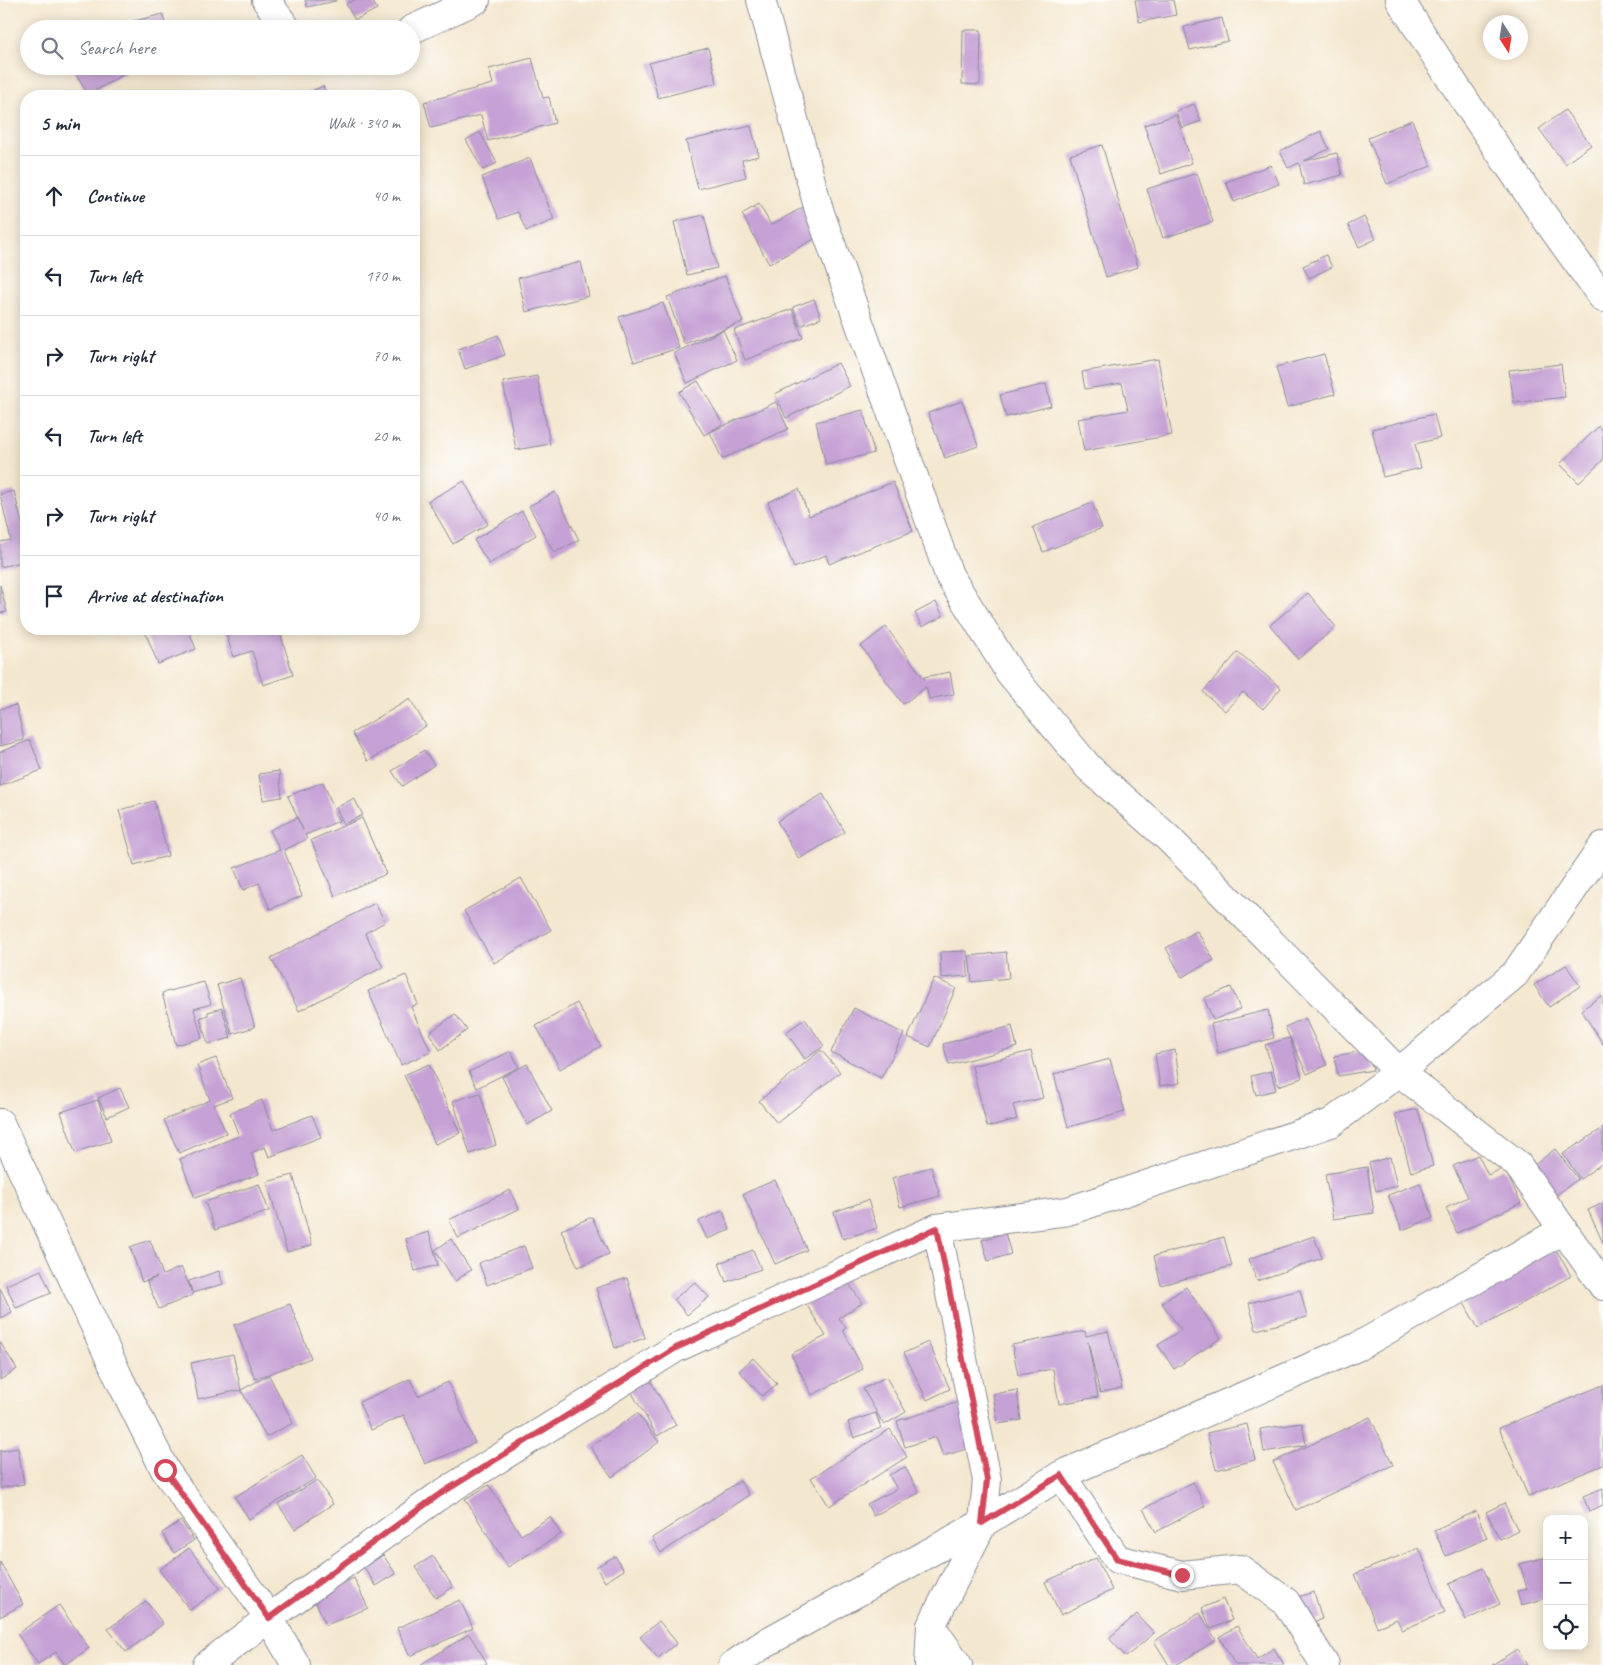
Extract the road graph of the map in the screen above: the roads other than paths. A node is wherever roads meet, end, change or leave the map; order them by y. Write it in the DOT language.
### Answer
graph roads {
  1 [pos="266,0"];
  2 [pos="476,0"];
  3 [pos="760,0"];
  4 [pos="1400,0"];
  5 [pos="280,20"];
  6 [pos="420,26"];
  7 [pos="1603,298"];
  8 [pos="1603,846"];
  9 [pos="1399,1072"];
  10 [pos="0,1123"];
  11 [pos="937,1228"];
  12 [pos="1564,1230"];
  13 [pos="1603,1286"];
  14 [pos="1061,1475"];
  15 [pos="982,1523"];
  16 [pos="269,1618"];
  17 [pos="931,1626"];
  18 [pos="207,1665"];
  19 [pos="296,1665"];
  20 [pos="733,1665"];
  21 [pos="929,1665"];
  22 [pos="958,1665"];
  23 [pos="1325,1665"];
  1 -- 5 [label="street"];
  2 -- 6 [label="street"];
  3 -- 9 [label="street"];
  4 -- 7 [label="street"];
  8 -- 9 [label="street"];
  9 -- 11 [label="street"];
  9 -- 12 [label="street"];
  10 -- 16 [label="street"];
  11 -- 15 [label="street"];
  11 -- 16 [label="street"];
  12 -- 13 [label="street"];
  12 -- 14 [label="street"];
  14 -- 15 [label="street"];
  14 -- 23 [label="street"];
  15 -- 17 [label="street"];
  15 -- 20 [label="street"];
  16 -- 18 [label="street"];
  16 -- 19 [label="street"];
  17 -- 21 [label="street"];
  17 -- 22 [label="street"];
}
